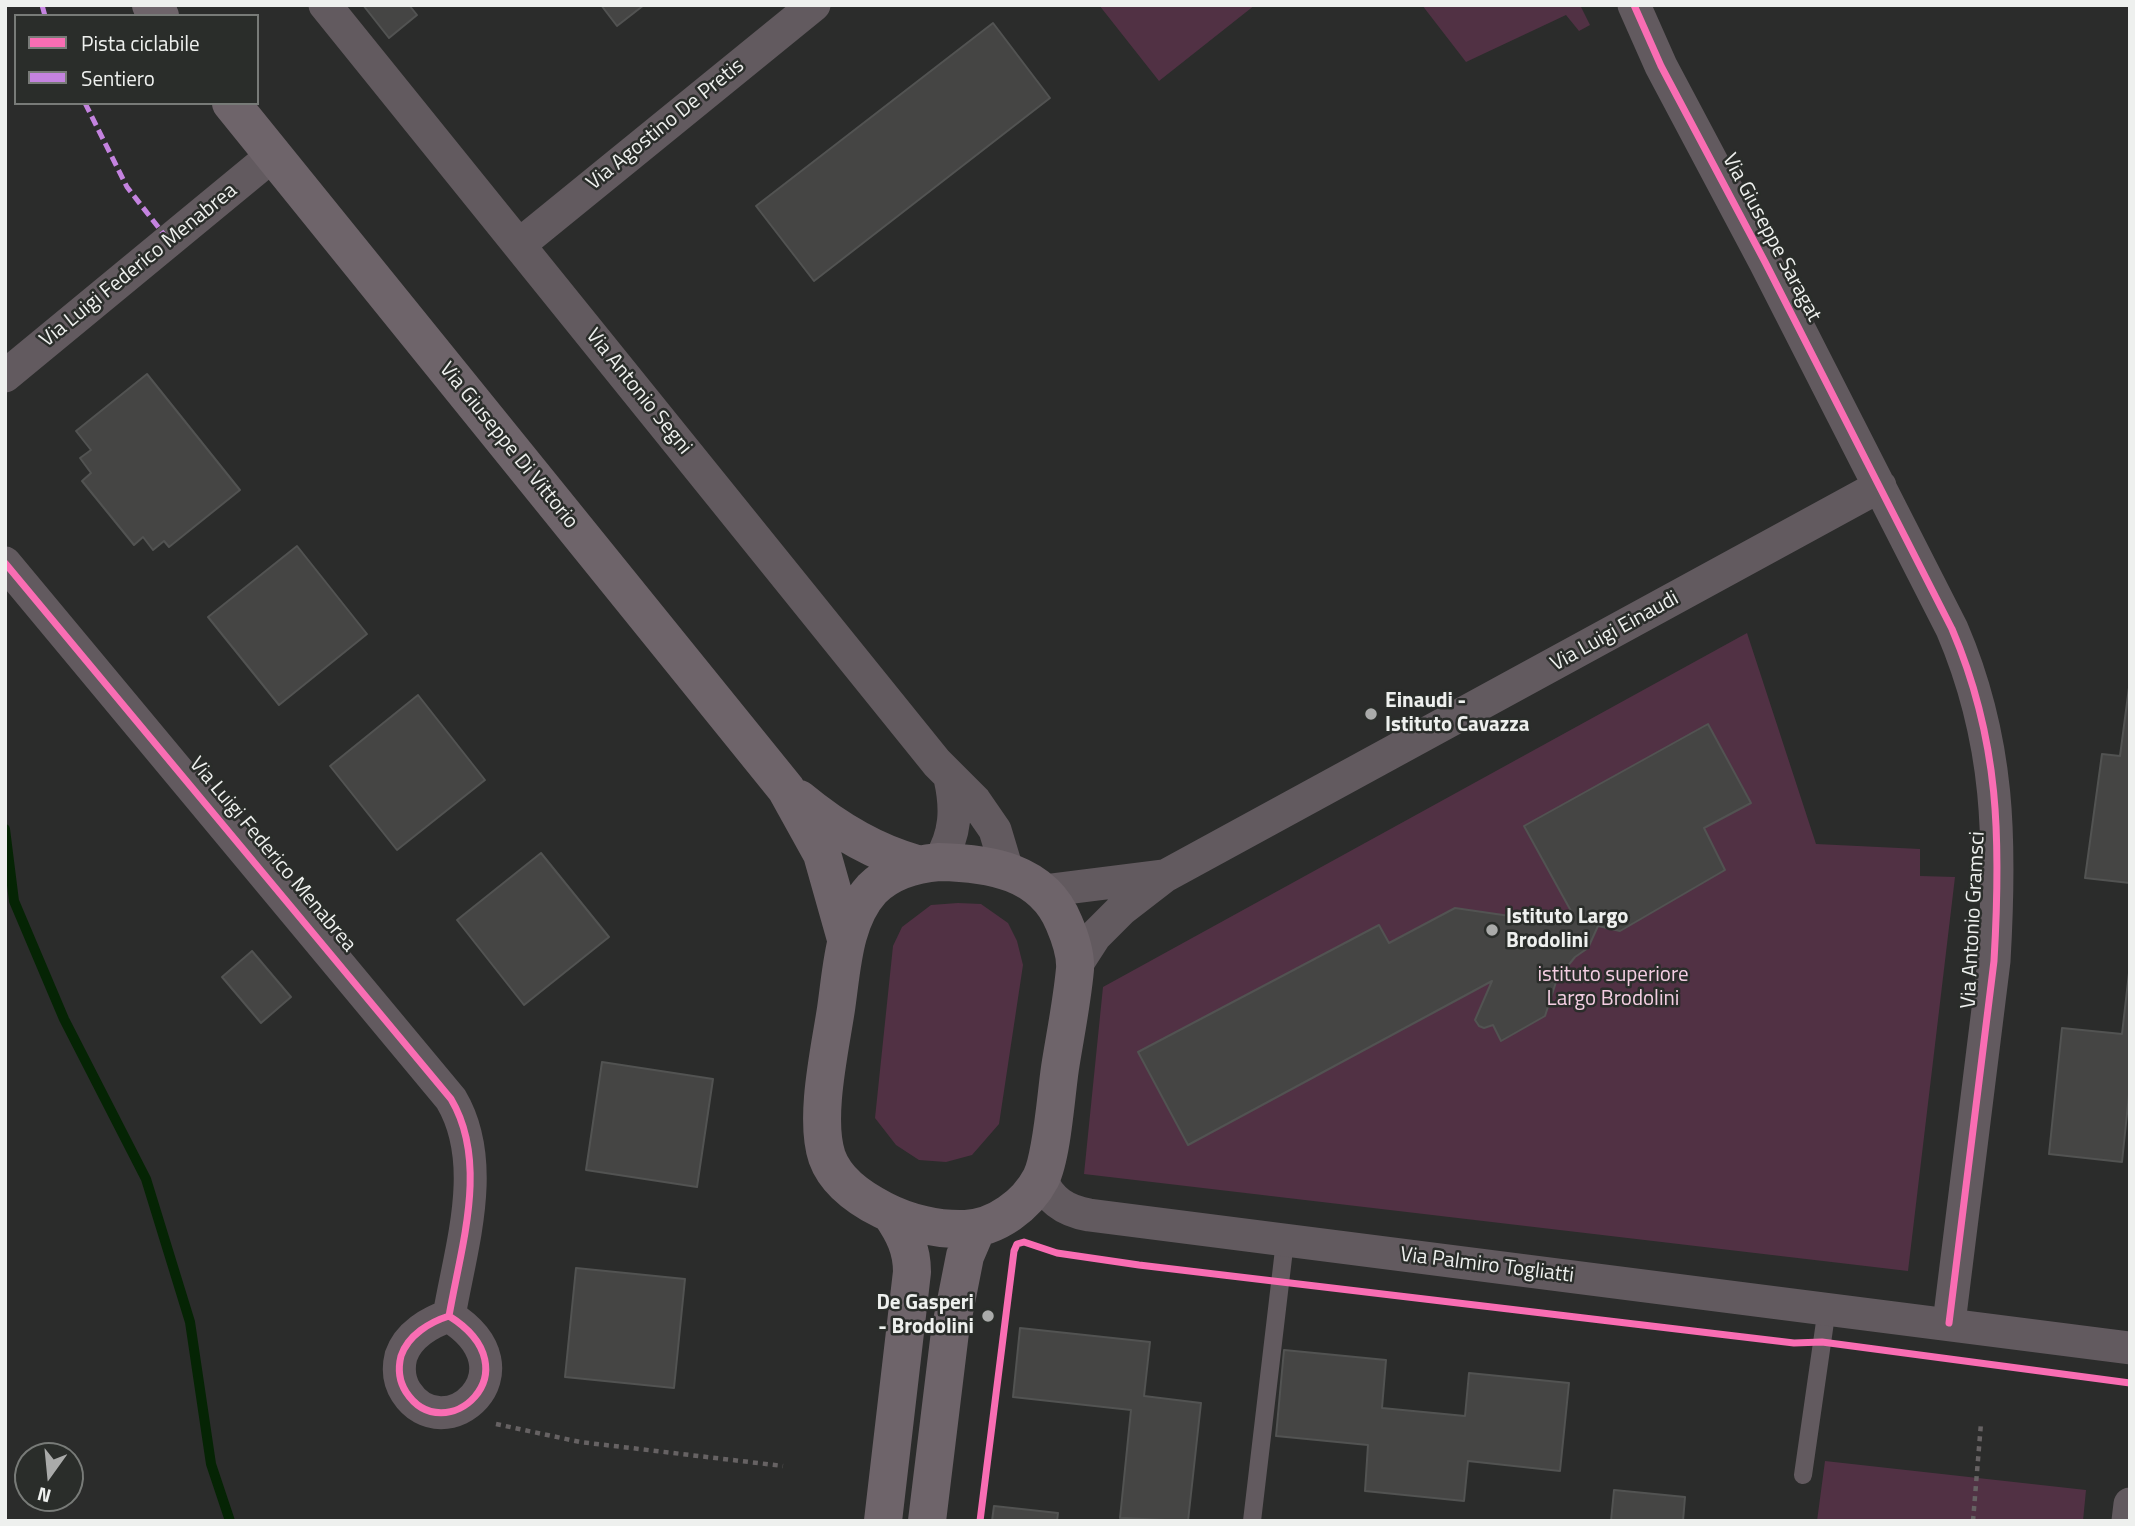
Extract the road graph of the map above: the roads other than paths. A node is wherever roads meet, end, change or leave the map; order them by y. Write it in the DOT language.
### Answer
graph roads {
  1 [pos="326,5"];
  2 [pos="814,5"];
  3 [pos="1634,5"];
  4 [pos="232,105"];
  5 [pos="273,155"];
  6 [pos="519,245"];
  7 [pos="5,376"];
  8 [pos="1880,486"];
  9 [pos="5,563"];
  10 [pos="950,778"];
  11 [pos="786,789"];
  12 [pos="928,863"];
  13 [pos="1007,870"];
  14 [pos="1165,876"];
  15 [pos="1043,891"];
  16 [pos="846,939"];
  17 [pos="1075,967"];
  18 [pos="1041,1178"];
  19 [pos="891,1214"];
  20 [pos="976,1228"];
  21 [pos="1285,1241"];
  22 [pos="1828,1308"];
  23 [pos="449,1316"];
  24 [pos="1949,1323"];
  25 [pos="2130,1348"];
  26 [pos="1803,1475"];
  27 [pos="2130,1504"];
  28 [pos="883,1521"];
  29 [pos="928,1521"];
  30 [pos="1252,1521"];
  31 [pos="2127,1521"];
  1 -- 6 [label="street, Via Antonio Segni"];
  2 -- 6 [label="street, Via Agostino De Pretis"];
  3 -- 8 [label="street, Via Giuseppe Saragat"];
  4 -- 5 [label="street, Via Giuseppe Di Vittorio"];
  5 -- 7 [label="street, Via Luigi Federico Menabrea"];
  5 -- 11 [label="street, Via Giuseppe Di Vittorio"];
  6 -- 10 [label="street, Via Antonio Segni"];
  8 -- 14 [label="street, Via Luigi Einaudi"];
  8 -- 24 [label="street, Via Antonio Gramsci"];
  9 -- 23 [label="street, Via Luigi Federico Menabrea"];
  10 -- 12 [label="street"];
  10 -- 13 [label="street, Via Antonio Segni"];
  11 -- 12 [label="street, Via Giuseppe Di Vittorio"];
  11 -- 16 [label="street, Via Giuseppe Di Vittorio"];
  12 -- 13 [label="street, Via Giuseppe Di Vittorio"];
  12 -- 16 [label="street"];
  13 -- 15 [label="street, Via Giuseppe Di Vittorio"];
  14 -- 15 [label="street, Via Luigi Einaudi"];
  14 -- 17 [label="street, Via Luigi Einaudi"];
  15 -- 17 [label="street"];
  16 -- 19 [label="street"];
  17 -- 18 [label="street"];
  18 -- 20 [label="street"];
  18 -- 21 [label="street, Via Palmiro Togliatti"];
  19 -- 20 [label="street"];
  19 -- 28 [label="street"];
  20 -- 29 [label="street"];
  21 -- 22 [label="street, Via Palmiro Togliatti"];
  21 -- 30 [label="lane"];
  22 -- 24 [label="street, Via Palmiro Togliatti"];
  22 -- 26 [label="lane"];
  23 -- 23 [label="street"];
  24 -- 25 [label="street, Via Palmiro Togliatti"];
  27 -- 31 [label="street"];
}
